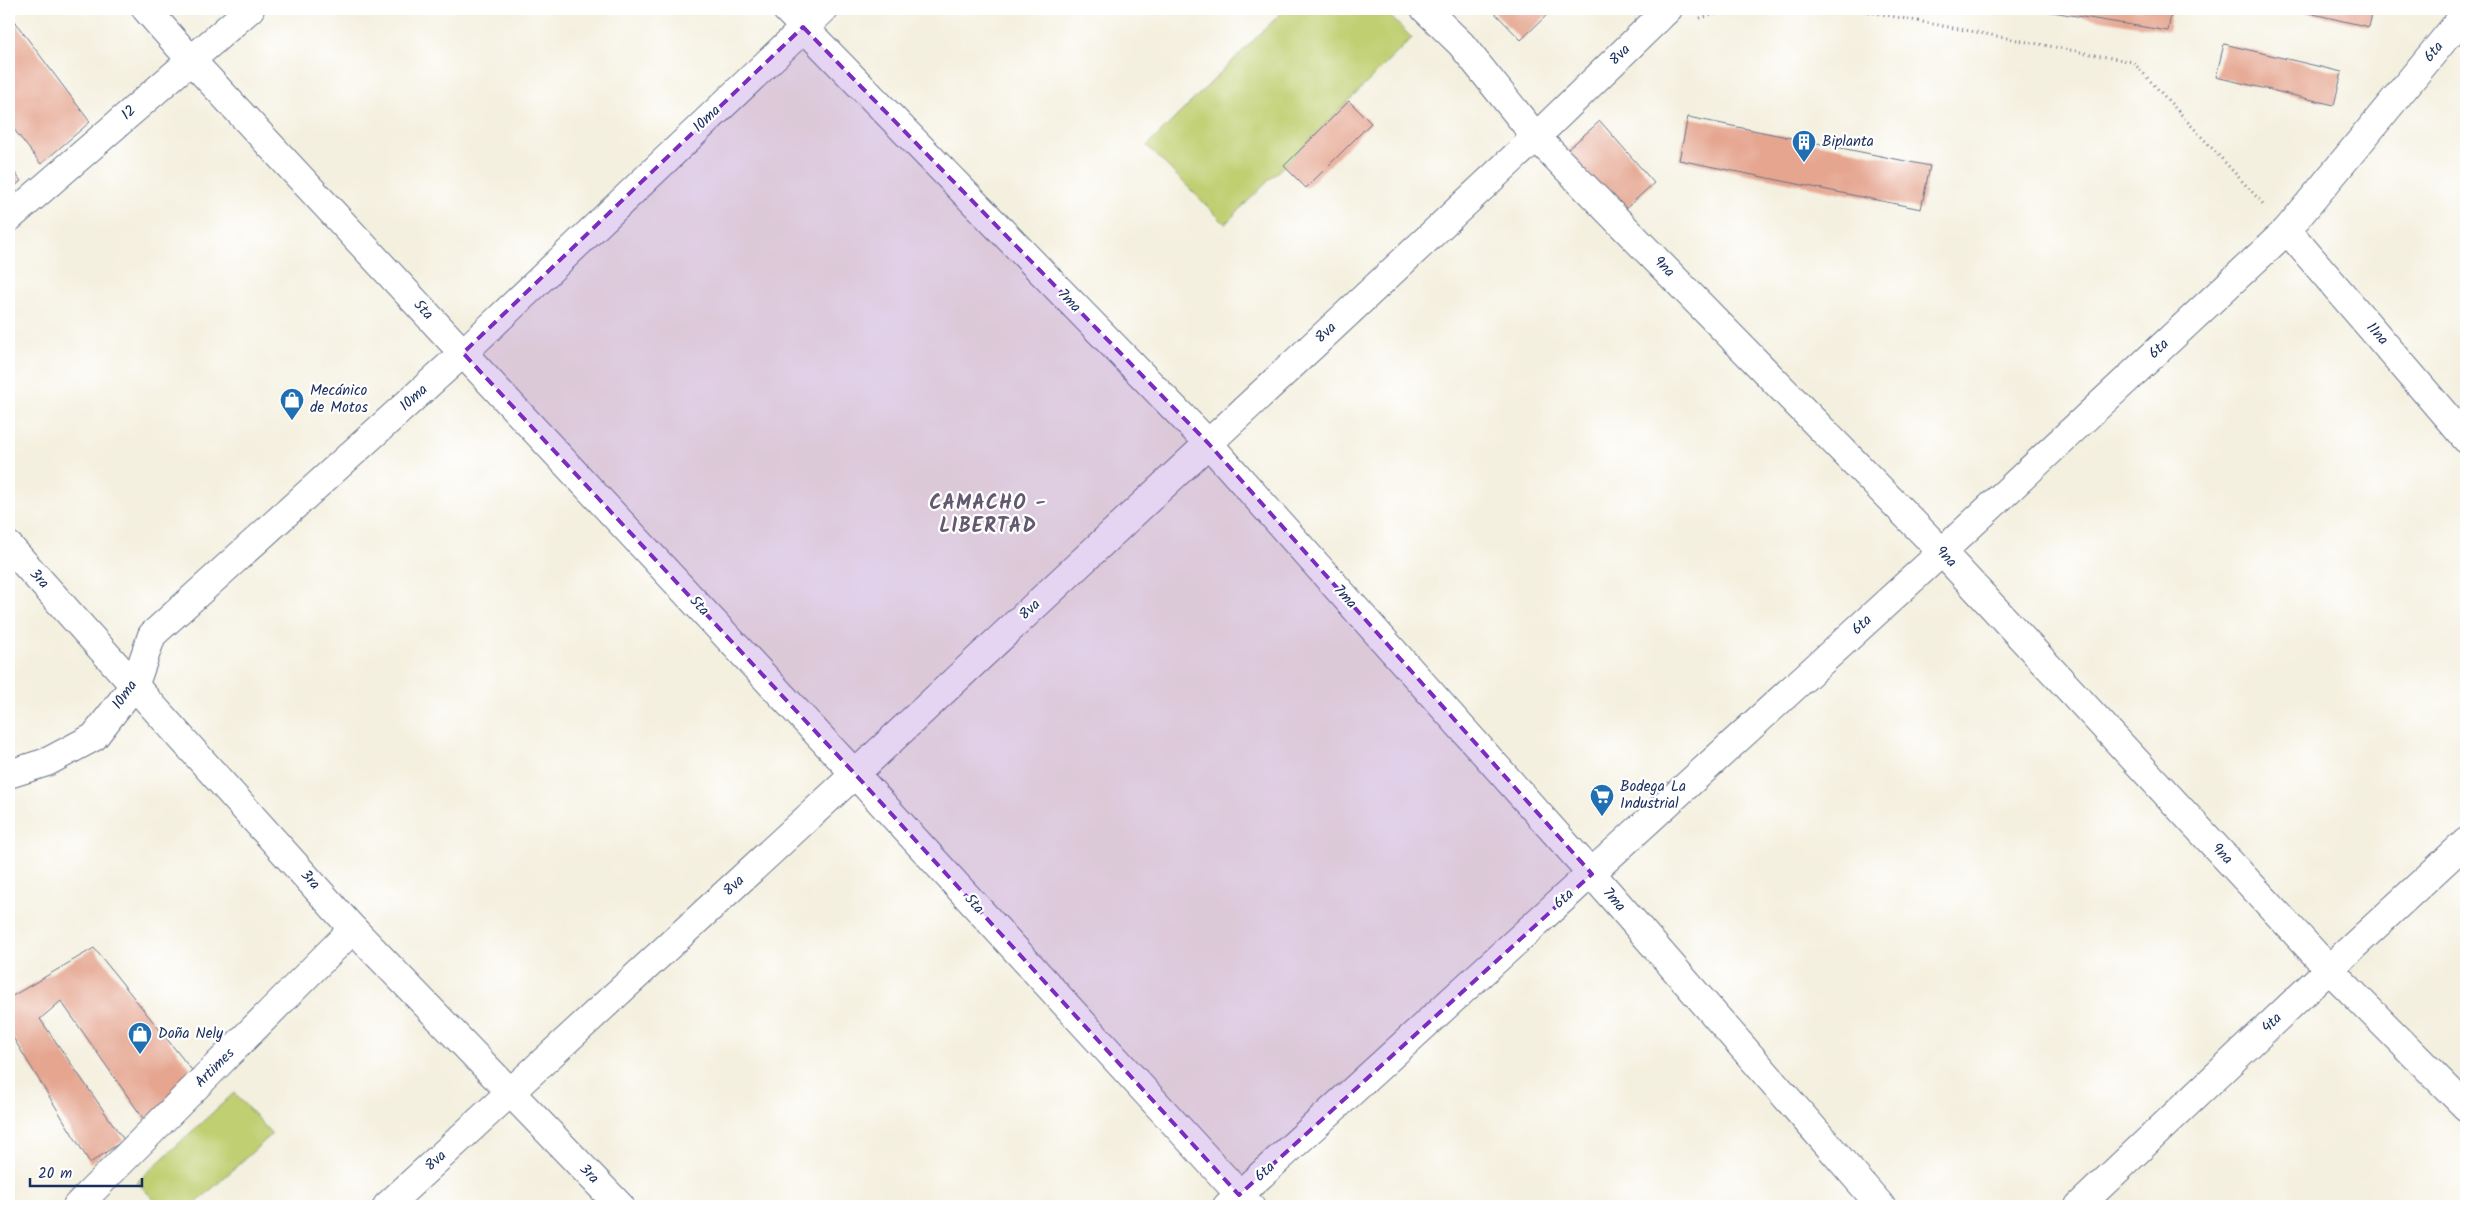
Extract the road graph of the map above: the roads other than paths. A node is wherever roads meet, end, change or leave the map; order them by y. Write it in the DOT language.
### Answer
graph roads {
  1 [pos="146,9"];
  2 [pos="250,9"];
  3 [pos="824,9"];
  4 [pos="1426,9"];
  5 [pos="1668,9"];
  6 [pos="2466,13"];
  7 [pos="795,18"];
  8 [pos="190,60"];
  9 [pos="1536,137"];
  10 [pos="9,218"];
  11 [pos="2287,230"];
  12 [pos="463,353"];
  13 [pos="2466,439"];
  14 [pos="1208,444"];
  15 [pos="9,546"];
  16 [pos="1942,552"];
  17 [pos="135,684"];
  18 [pos="9,774"];
  19 [pos="856,774"];
  20 [pos="2466,842"];
  21 [pos="1592,874"];
  22 [pos="353,929"];
  23 [pos="2328,969"];
  24 [pos="512,1092"];
  25 [pos="2466,1107"];
  26 [pos="1239,1202"];
  27 [pos="77,1206"];
  28 [pos="387,1206"];
  29 [pos="620,1206"];
  30 [pos="1881,1206"];
  31 [pos="2079,1206"];
  1 -- 8 [label="street, 5ta"];
  2 -- 8 [label="street, 12"];
  3 -- 7 [label="street, 10ma"];
  4 -- 9 [label="street, 9na"];
  5 -- 9 [label="street, 8va"];
  6 -- 11 [label="street, 6ta"];
  7 -- 12 [label="street, 10ma"];
  7 -- 14 [label="street, 7ma"];
  8 -- 10 [label="street, 12"];
  8 -- 12 [label="street, 5ta"];
  9 -- 14 [label="street, 8va"];
  9 -- 16 [label="street, 9na"];
  11 -- 13 [label="street, 11na"];
  11 -- 16 [label="street, 6ta"];
  12 -- 17 [label="street, 10ma"];
  12 -- 19 [label="street, 5ta"];
  14 -- 19 [label="street, 8va"];
  14 -- 21 [label="street, 7ma"];
  15 -- 17 [label="street, 3ra"];
  16 -- 21 [label="street, 6ta"];
  16 -- 23 [label="street, 9na"];
  17 -- 18 [label="street, 10ma"];
  17 -- 22 [label="street, 3ra"];
  19 -- 24 [label="street, 8va"];
  19 -- 26 [label="street, 5ta"];
  20 -- 23 [label="street, 4ta"];
  21 -- 26 [label="street, 6ta"];
  21 -- 30 [label="street, 7ma"];
  22 -- 24 [label="street, 3ra"];
  22 -- 27 [label="street, Artimes"];
  23 -- 25 [label="street, 9na"];
  23 -- 31 [label="street, 4ta"];
  24 -- 28 [label="street, 8va"];
  24 -- 29 [label="street, 3ra"];
}
